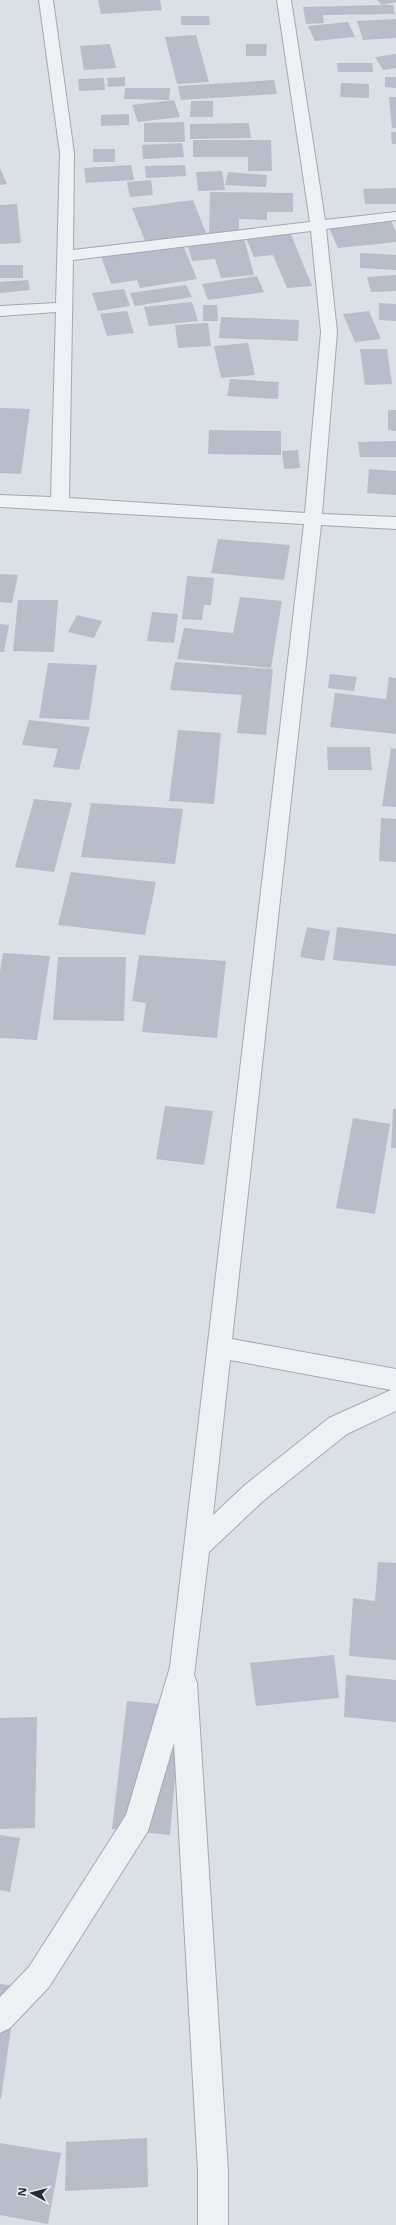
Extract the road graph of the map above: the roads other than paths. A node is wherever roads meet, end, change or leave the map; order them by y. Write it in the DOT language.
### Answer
graph roads {
  1 [pos="46,0"];
  2 [pos="284,0"];
  3 [pos="396,216"];
  4 [pos="318,224"];
  5 [pos="65,256"];
  6 [pos="64,307"];
  7 [pos="0,311"];
  8 [pos="0,501"];
  9 [pos="60,502"];
  10 [pos="313,521"];
  11 [pos="396,524"];
  12 [pos="219,1347"];
  13 [pos="396,1380"];
  14 [pos="396,1399"];
  15 [pos="196,1547"];
  16 [pos="183,1667"];
  17 [pos="0,2018"];
  18 [pos="213,2225"];
  1 -- 5 [label="street"];
  2 -- 4 [label="street"];
  3 -- 4 [label="street"];
  4 -- 5 [label="street"];
  4 -- 10 [label="street"];
  5 -- 6 [label="street"];
  6 -- 7 [label="street"];
  6 -- 9 [label="street"];
  8 -- 9 [label="street"];
  9 -- 10 [label="street"];
  10 -- 11 [label="street"];
  10 -- 12 [label="street"];
  12 -- 13 [label="street"];
  12 -- 15 [label="street"];
  14 -- 15 [label="street"];
  15 -- 16 [label="street"];
  16 -- 17 [label="street"];
  16 -- 18 [label="street"];
}
